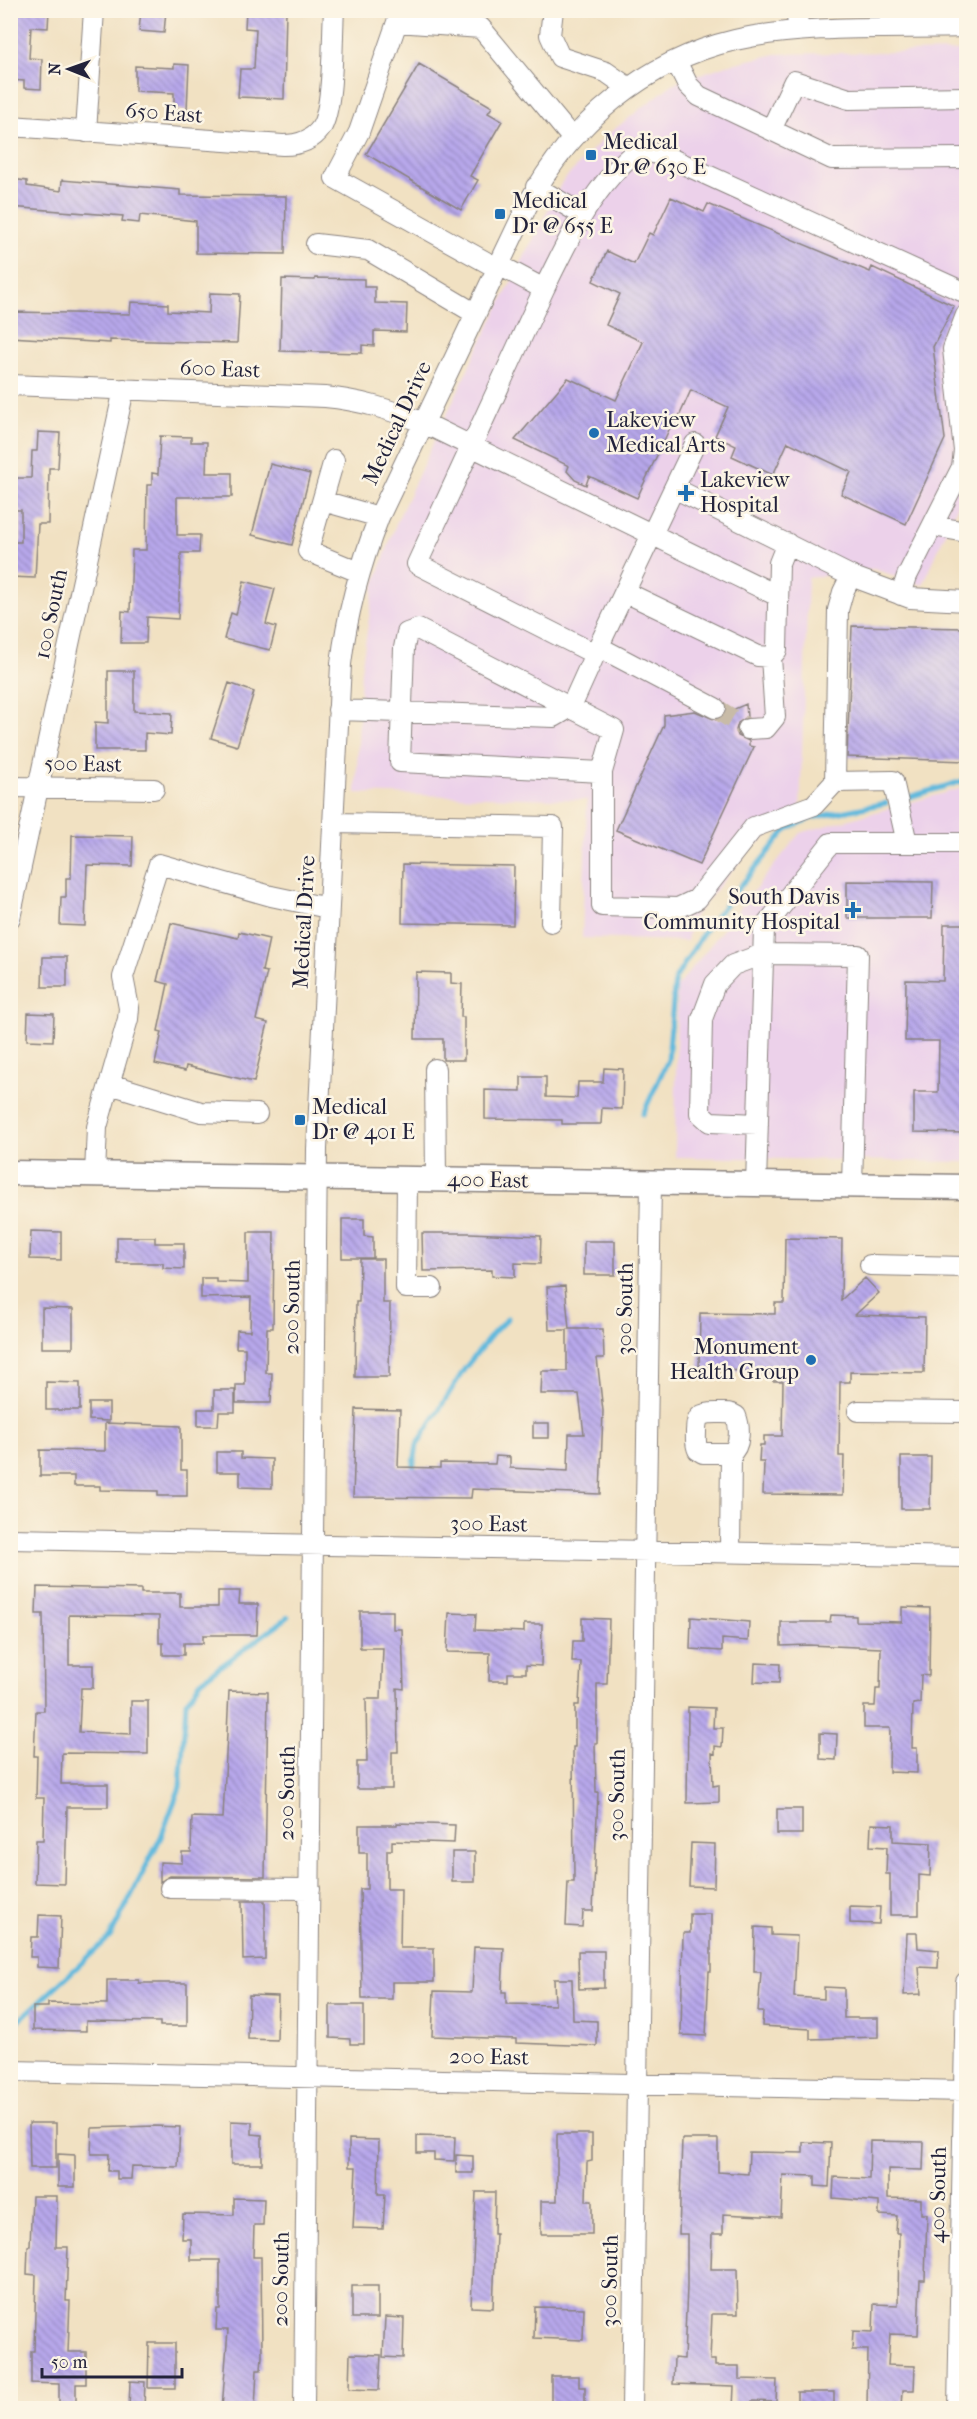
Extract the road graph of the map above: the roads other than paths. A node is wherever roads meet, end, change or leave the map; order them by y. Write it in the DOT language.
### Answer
graph roads {
  1 [pos="94,10"];
  2 [pos="334,10"];
  3 [pos="553,10"];
  4 [pos="796,10"];
  5 [pos="842,20"];
  6 [pos="966,27"];
  7 [pos="800,31"];
  8 [pos="676,61"];
  9 [pos="629,88"];
  10 [pos="966,96"];
  11 [pos="10,126"];
  12 [pos="771,130"];
  13 [pos="86,132"];
  14 [pos="572,138"];
  15 [pos="966,158"];
  16 [pos="537,187"];
  17 [pos="581,214"];
  18 [pos="316,244"];
  19 [pos="498,267"];
  20 [pos="544,289"];
  21 [pos="966,293"];
  22 [pos="476,314"];
  23 [pos="966,315"];
  24 [pos="960,366"];
  25 [pos="10,385"];
  26 [pos="124,389"];
  27 [pos="424,423"];
  28 [pos="695,444"];
  29 [pos="471,446"];
  30 [pos="965,459"];
  31 [pos="334,460"];
  32 [pos="674,488"];
  33 [pos="323,501"];
  34 [pos="379,518"];
  35 [pos="933,526"];
  36 [pos="966,532"];
  37 [pos="651,536"];
  38 [pos="787,543"];
  39 [pos="359,572"];
  40 [pos="851,576"];
  41 [pos="625,592"];
  42 [pos="901,595"];
  43 [pos="778,596"];
  44 [pos="966,601"];
  45 [pos="597,651"];
  46 [pos="771,657"];
  47 [pos="571,707"];
  48 [pos="715,708"];
  49 [pos="338,710"];
  50 [pos="402,713"];
  51 [pos="748,729"];
  52 [pos="602,772"];
  53 [pos="835,782"];
  54 [pos="10,787"];
  55 [pos="39,788"];
  56 [pos="154,789"];
  57 [pos="333,823"];
  58 [pos="907,843"];
  59 [pos="966,843"];
  60 [pos="328,908"];
  61 [pos="10,918"];
  62 [pos="551,922"];
  63 [pos="764,954"];
  64 [pos="435,1069"];
  65 [pos="110,1084"];
  66 [pos="257,1114"];
  67 [pos="758,1124"];
  68 [pos="10,1173"];
  69 [pos="95,1174"];
  70 [pos="317,1177"];
  71 [pos="407,1179"];
  72 [pos="436,1179"];
  73 [pos="651,1182"];
  74 [pos="756,1184"];
  75 [pos="852,1186"];
  76 [pos="966,1187"];
  77 [pos="870,1265"];
  78 [pos="966,1267"];
  79 [pos="432,1288"];
  80 [pos="858,1411"];
  81 [pos="966,1412"];
  82 [pos="731,1453"];
  83 [pos="10,1539"];
  84 [pos="314,1544"];
  85 [pos="645,1551"];
  86 [pos="730,1552"];
  87 [pos="966,1557"];
  88 [pos="170,1888"];
  89 [pos="310,1889"];
  90 [pos="966,1982"];
  91 [pos="10,2071"];
  92 [pos="308,2077"];
  93 [pos="637,2084"];
  94 [pos="965,2091"];
  95 [pos="304,2409"];
  96 [pos="632,2409"];
  97 [pos="958,2409"];
  1 -- 13 [label="street"];
  2 -- 13 [label="street, 650 East"];
  3 -- 9 [label="street"];
  4 -- 7 [label="street"];
  5 -- 6 [label="street, Medical Drive"];
  5 -- 7 [label="street, Medical Drive"];
  7 -- 8 [label="street, Medical Drive"];
  8 -- 9 [label="street, Medical Drive"];
  8 -- 12 [label="street"];
  9 -- 14 [label="street, Medical Drive"];
  10 -- 12 [label="street"];
  11 -- 13 [label="street, 650 East"];
  12 -- 15 [label="street"];
  14 -- 16 [label="street, Medical Drive"];
  14 -- 19 [label="street"];
  16 -- 17 [label="street"];
  16 -- 19 [label="street, Medical Drive"];
  17 -- 20 [label="street"];
  17 -- 21 [label="street"];
  18 -- 22 [label="street"];
  19 -- 20 [label="street"];
  19 -- 22 [label="street, Medical Drive"];
  20 -- 29 [label="street"];
  22 -- 27 [label="street, Medical Drive"];
  23 -- 24 [label="street"];
  24 -- 30 [label="street"];
  25 -- 26 [label="street, 600 East"];
  26 -- 27 [label="street, 600 East"];
  26 -- 55 [label="street, 100 South"];
  27 -- 29 [label="street, 600 East"];
  27 -- 34 [label="street, Medical Drive"];
  28 -- 32 [label="street"];
  29 -- 37 [label="street, 600 East"];
  29 -- 45 [label="street"];
  30 -- 35 [label="street"];
  31 -- 33 [label="street"];
  32 -- 37 [label="street"];
  32 -- 38 [label="street"];
  33 -- 34 [label="street"];
  33 -- 39 [label="street"];
  34 -- 39 [label="street, Medical Drive"];
  35 -- 36 [label="street"];
  35 -- 42 [label="street"];
  37 -- 41 [label="street"];
  37 -- 43 [label="street, 600 East"];
  38 -- 40 [label="street"];
  38 -- 43 [label="street"];
  39 -- 49 [label="street, Medical Drive"];
  40 -- 42 [label="street"];
  40 -- 53 [label="street"];
  41 -- 45 [label="street"];
  41 -- 46 [label="street"];
  42 -- 44 [label="street"];
  43 -- 46 [label="street"];
  45 -- 47 [label="street"];
  45 -- 48 [label="street"];
  46 -- 51 [label="street"];
  47 -- 50 [label="street"];
  47 -- 50 [label="street"];
  47 -- 52 [label="street"];
  49 -- 50 [label="street"];
  49 -- 57 [label="street, Medical Drive"];
  50 -- 52 [label="street"];
  52 -- 53 [label="street"];
  53 -- 58 [label="street"];
  54 -- 55 [label="street, 500 East"];
  55 -- 56 [label="street, 500 East"];
  55 -- 61 [label="street, 100 South"];
  57 -- 60 [label="street, Medical Drive"];
  57 -- 62 [label="street"];
  58 -- 59 [label="street"];
  58 -- 63 [label="street"];
  60 -- 65 [label="street"];
  60 -- 70 [label="street, Medical Drive"];
  63 -- 67 [label="street"];
  63 -- 67 [label="street"];
  63 -- 75 [label="street"];
  64 -- 72 [label="street"];
  65 -- 66 [label="street"];
  65 -- 69 [label="street"];
  67 -- 74 [label="street"];
  68 -- 69 [label="main road, 400 East"];
  69 -- 70 [label="main road, 400 East"];
  70 -- 71 [label="main road, 400 East"];
  70 -- 84 [label="street, 200 South"];
  71 -- 72 [label="main road, 400 East"];
  71 -- 79 [label="street"];
  72 -- 73 [label="main road, 400 East"];
  73 -- 74 [label="main road, 400 East"];
  73 -- 85 [label="street, 300 South"];
  74 -- 75 [label="main road, 400 East"];
  75 -- 76 [label="main road, 400 East"];
  77 -- 78 [label="street"];
  80 -- 81 [label="street"];
  82 -- 86 [label="street"];
  83 -- 84 [label="street, 300 East"];
  84 -- 85 [label="street, 300 East"];
  84 -- 89 [label="street, 200 South"];
  85 -- 86 [label="street, 300 East"];
  85 -- 93 [label="street, 300 South"];
  86 -- 87 [label="street, 300 East"];
  88 -- 89 [label="street"];
  89 -- 92 [label="street, 200 South"];
  90 -- 94 [label="street, 400 South"];
  91 -- 92 [label="street, 200 East"];
  92 -- 93 [label="street, 200 East"];
  92 -- 95 [label="street, 200 South"];
  93 -- 94 [label="street, 200 East"];
  93 -- 96 [label="street, 300 South"];
  94 -- 97 [label="street, 400 South"];
}
